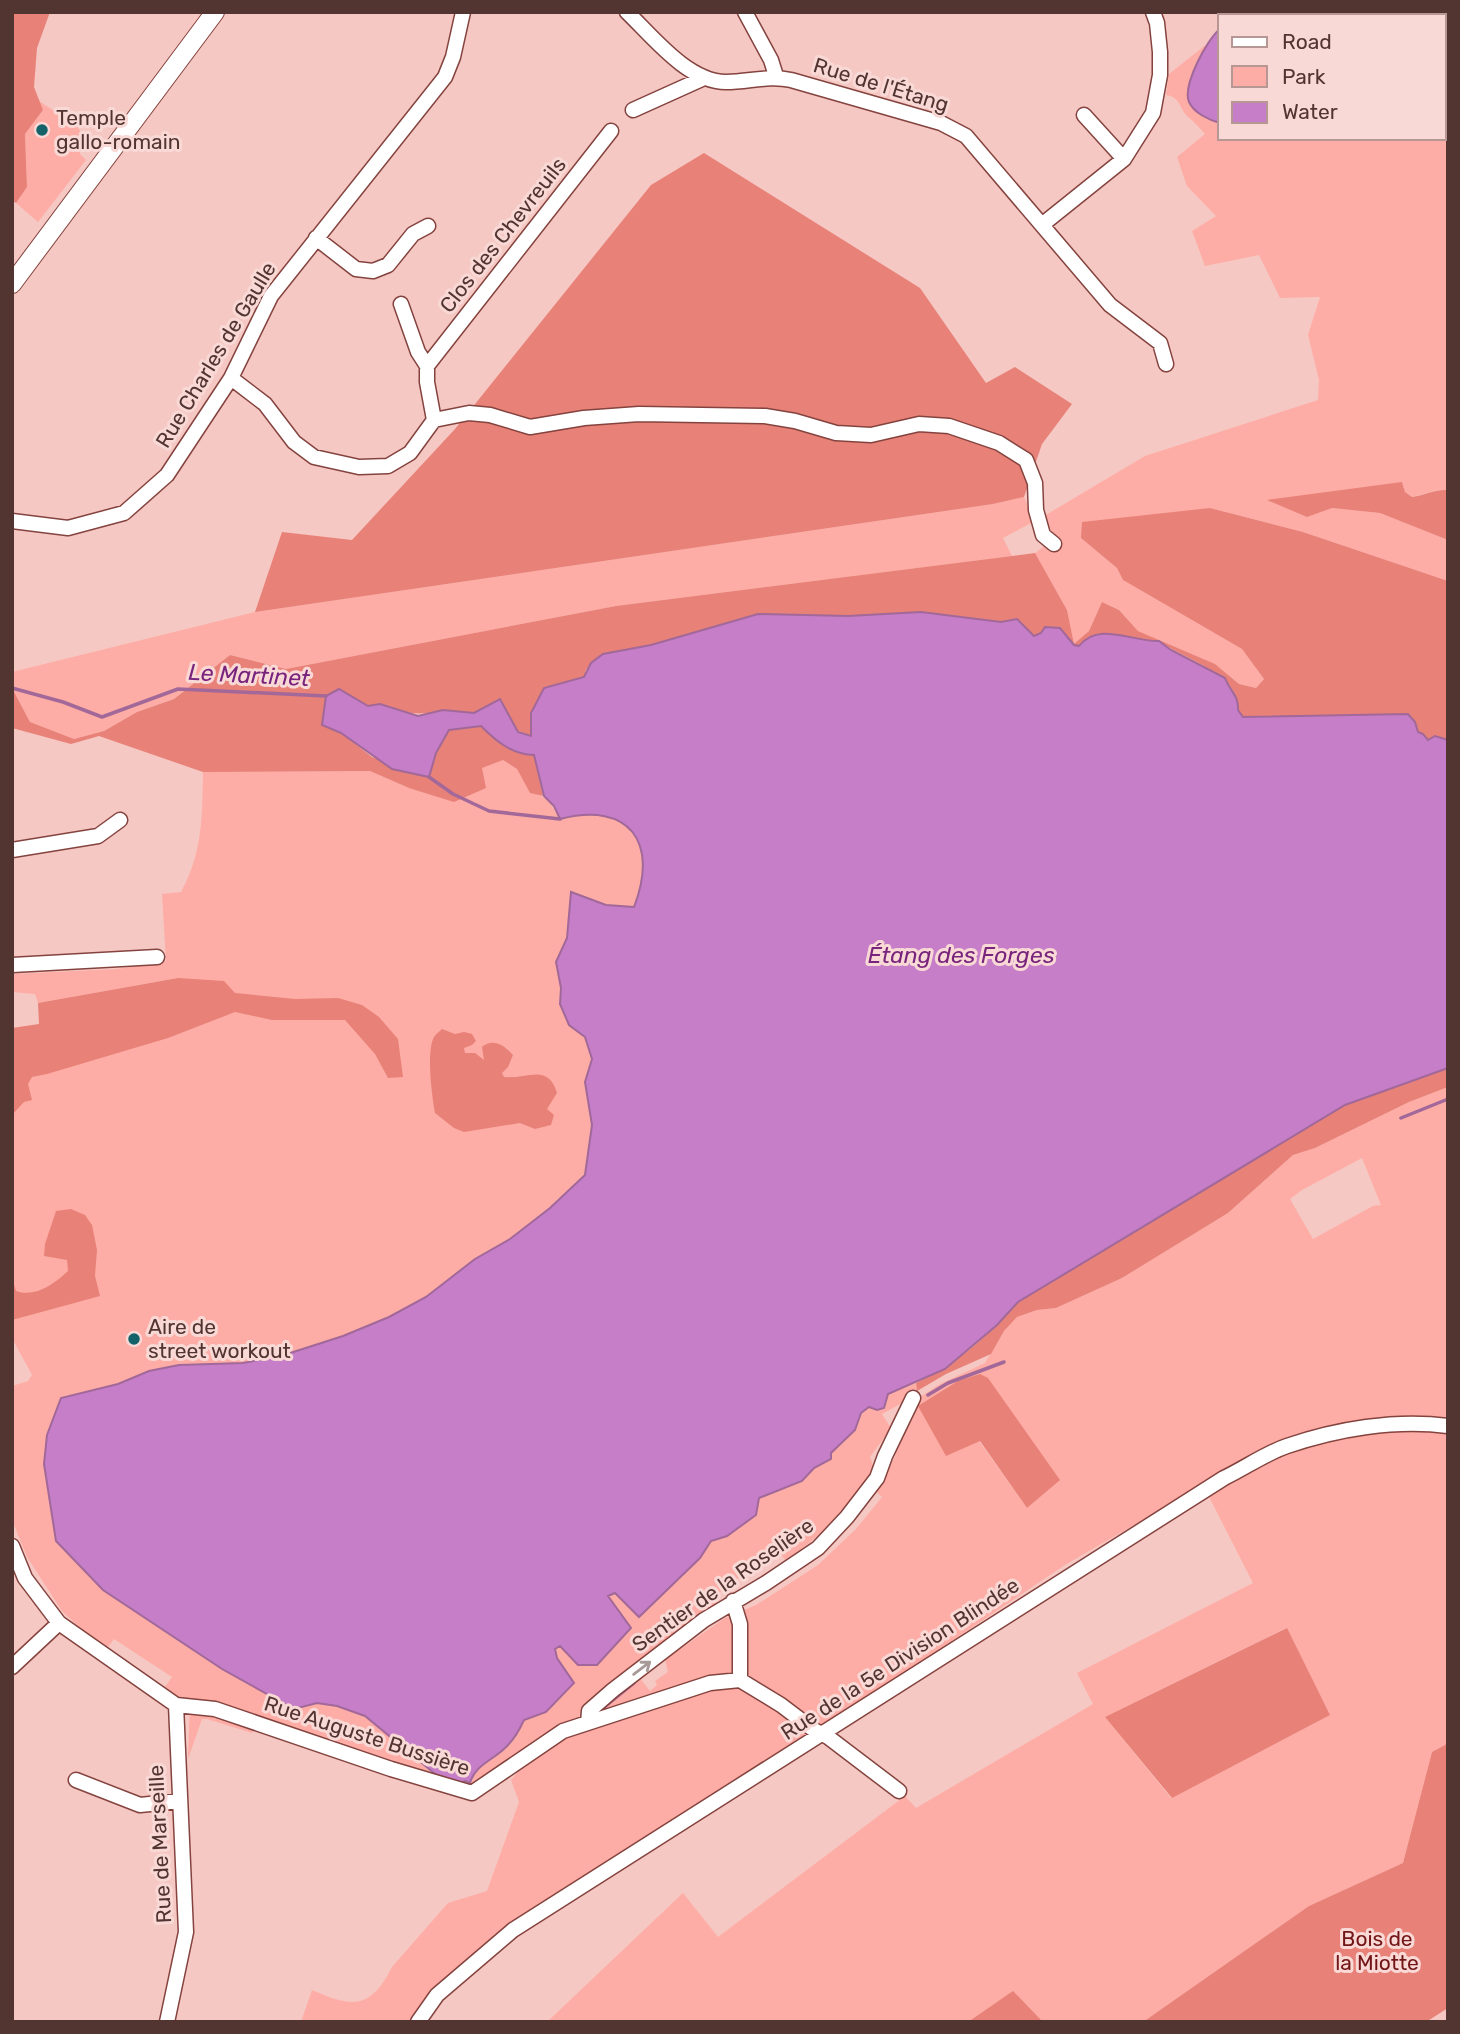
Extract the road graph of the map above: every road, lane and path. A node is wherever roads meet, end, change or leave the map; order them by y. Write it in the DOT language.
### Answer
graph roads {
  1 [pos="215,12"];
  2 [pos="463,12"];
  3 [pos="627,12"];
  4 [pos="745,12"];
  5 [pos="1153,12"];
  6 [pos="776,76"];
  7 [pos="704,78"];
  8 [pos="633,110"];
  9 [pos="1084,115"];
  10 [pos="611,131"];
  11 [pos="1124,159"];
  12 [pos="1043,224"];
  13 [pos="428,226"];
  14 [pos="316,238"];
  15 [pos="12,284"];
  16 [pos="401,304"];
  17 [pos="1166,364"];
  18 [pos="427,366"];
  19 [pos="231,378"];
  20 [pos="434,420"];
  21 [pos="12,521"];
  22 [pos="1048,539"];
  23 [pos="120,820"];
  24 [pos="12,850"];
  25 [pos="157,957"];
  26 [pos="12,965"];
  27 [pos="913,1398"];
  28 [pos="1448,1426"];
  29 [pos="12,1546"];
  30 [pos="733,1601"];
  31 [pos="59,1623"];
  32 [pos="12,1667"];
  33 [pos="740,1680"];
  34 [pos="176,1705"];
  35 [pos="588,1723"];
  36 [pos="822,1733"];
  37 [pos="76,1780"];
  38 [pos="899,1791"];
  39 [pos="179,1801"];
  40 [pos="167,2022"];
  41 [pos="418,2022"];
  1 -- 15 [label="street"];
  2 -- 14 [label="street, Rue Charles de Gaulle"];
  3 -- 7 [label="street, Rue de l'Étang"];
  4 -- 6 [label="street"];
  5 -- 11 [label="street"];
  6 -- 7 [label="street, Rue de l'Étang"];
  6 -- 12 [label="street, Rue de l'Étang"];
  7 -- 8 [label="street"];
  9 -- 11 [label="street"];
  10 -- 18 [label="street, Clos des Chevreuils"];
  11 -- 12 [label="street"];
  12 -- 17 [label="street, Rue de l'Étang"];
  13 -- 14 [label="street"];
  14 -- 19 [label="street, Rue Charles de Gaulle"];
  16 -- 18 [label="street"];
  18 -- 20 [label="street"];
  19 -- 20 [label="street"];
  19 -- 21 [label="street, Rue Charles de Gaulle"];
  20 -- 22 [label="street"];
  23 -- 24 [label="street"];
  25 -- 26 [label="street"];
  27 -- 30 [label="street, Sentier de la Roselière"];
  28 -- 36 [label="street, Rue de la 5e Division Blindée"];
  29 -- 31 [label="street, Rue Auguste Bussière"];
  30 -- 33 [label="street"];
  35 -- 30 [label="street, Sentier de la Roselière, one-way"];
  31 -- 32 [label="street"];
  31 -- 34 [label="street, Rue Auguste Bussière"];
  33 -- 35 [label="street, Rue Auguste Bussière"];
  33 -- 36 [label="street"];
  34 -- 35 [label="street, Rue Auguste Bussière"];
  34 -- 39 [label="street, Rue de Marseille"];
  36 -- 38 [label="street"];
  36 -- 41 [label="street, Rue de la 5e Division Blindée"];
  37 -- 39 [label="street"];
  39 -- 40 [label="street, Rue de Marseille"];
}
